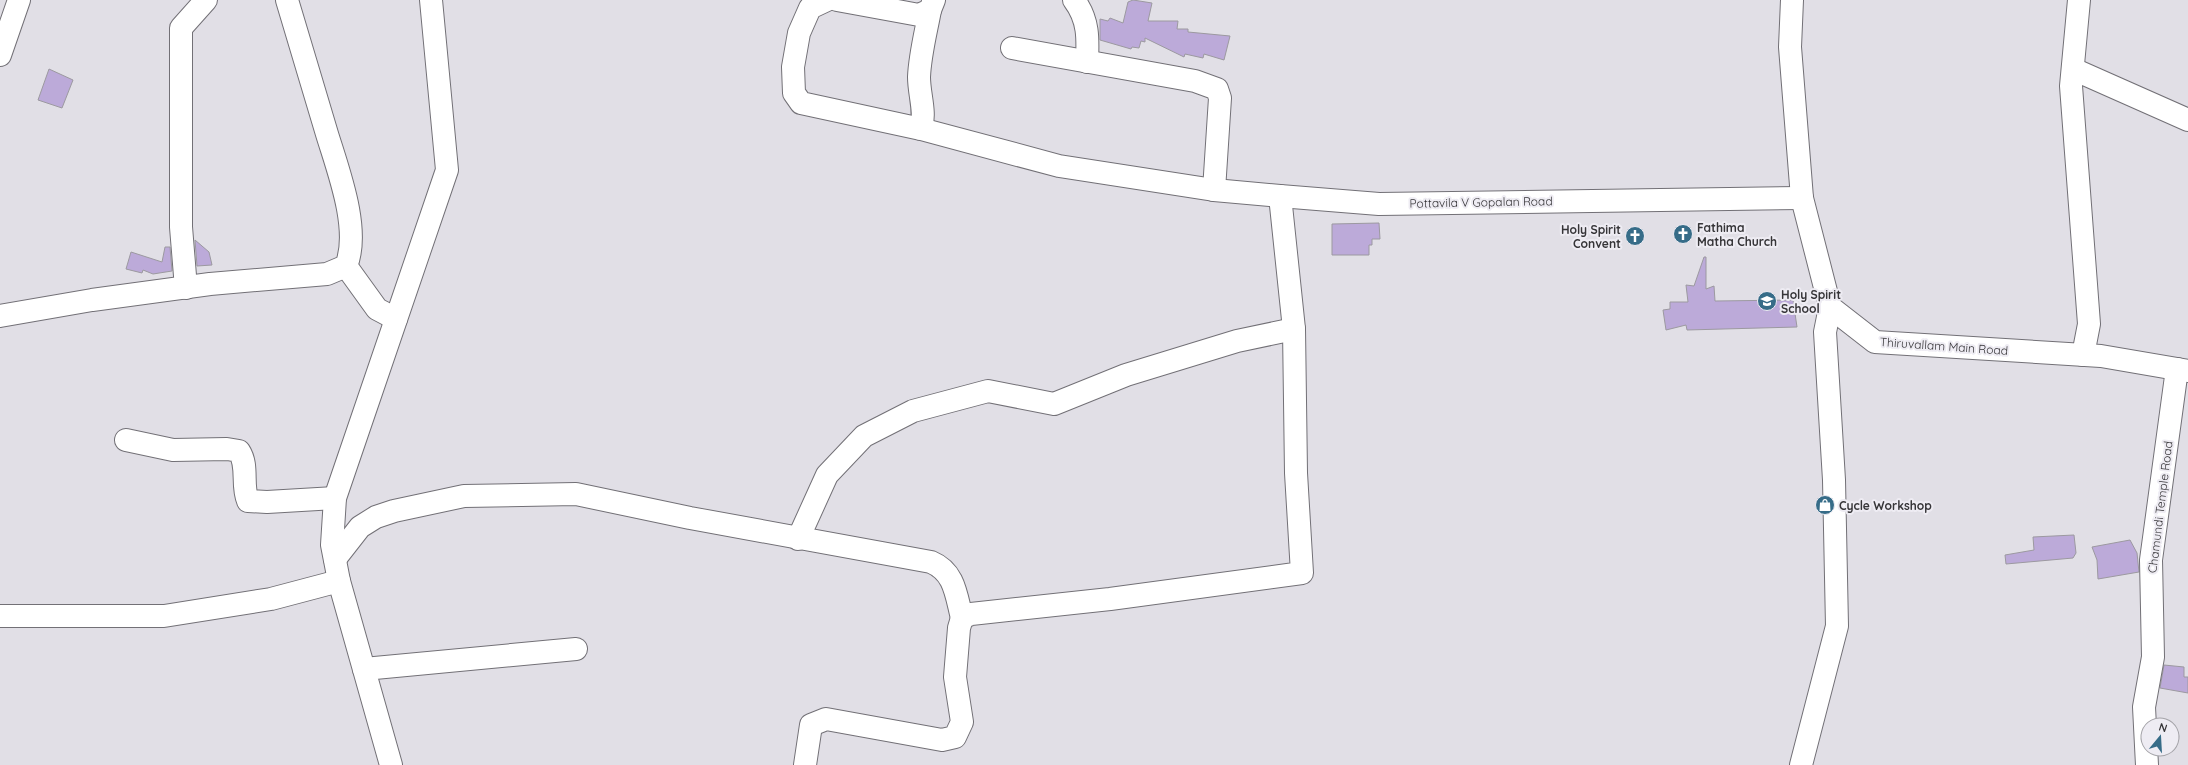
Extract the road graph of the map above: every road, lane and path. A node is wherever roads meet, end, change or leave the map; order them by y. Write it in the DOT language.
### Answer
graph roads {
  1 [pos="19,0"];
  2 [pos="206,0"];
  3 [pos="288,0"];
  4 [pos="431,0"];
  5 [pos="826,0"];
  6 [pos="837,0"];
  7 [pos="1074,0"];
  8 [pos="1792,0"];
  9 [pos="2079,0"];
  10 [pos="932,5"];
  11 [pos="1012,48"];
  12 [pos="0,55"];
  13 [pos="1087,62"];
  14 [pos="2073,69"];
  15 [pos="2188,120"];
  16 [pos="921,129"];
  17 [pos="1214,190"];
  18 [pos="1280,196"];
  19 [pos="1802,198"];
  20 [pos="346,266"];
  21 [pos="186,288"];
  22 [pos="1830,308"];
  23 [pos="0,316"];
  24 [pos="396,319"];
  25 [pos="1294,329"];
  26 [pos="2083,355"];
  27 [pos="2183,370"];
  28 [pos="126,440"];
  29 [pos="335,498"];
  30 [pos="798,539"];
  31 [pos="335,559"];
  32 [pos="339,581"];
  33 [pos="0,616"];
  34 [pos="962,618"];
  35 [pos="576,649"];
  36 [pos="364,668"];
  37 [pos="391,765"];
  38 [pos="805,765"];
  39 [pos="1801,765"];
  40 [pos="2147,765"];
  1 -- 12 [label="street"];
  2 -- 21 [label="street"];
  3 -- 20 [label="street"];
  4 -- 24 [label="street"];
  5 -- 16 [label="street, Pottavila V Gopalan Road"];
  6 -- 10 [label="street"];
  7 -- 13 [label="street"];
  8 -- 19 [label="street"];
  9 -- 14 [label="street"];
  10 -- 16 [label="street"];
  11 -- 13 [label="street"];
  13 -- 17 [label="street"];
  14 -- 15 [label="street"];
  14 -- 26 [label="street"];
  16 -- 17 [label="street, Pottavila V Gopalan Road"];
  17 -- 18 [label="street, Pottavila V Gopalan Road"];
  18 -- 19 [label="street, Pottavila V Gopalan Road"];
  18 -- 25 [label="street"];
  19 -- 22 [label="street"];
  20 -- 21 [label="street"];
  20 -- 24 [label="street"];
  21 -- 23 [label="street"];
  22 -- 26 [label="street, Thiruvallam Main Road"];
  22 -- 39 [label="street"];
  24 -- 29 [label="street"];
  25 -- 30 [label="street"];
  25 -- 34 [label="street"];
  26 -- 27 [label="street, Thiruvallam Main Road"];
  27 -- 40 [label="street, Chamundi Temple Road"];
  28 -- 29 [label="street"];
  29 -- 31 [label="street"];
  30 -- 31 [label="street"];
  30 -- 34 [label="street"];
  31 -- 32 [label="street"];
  32 -- 33 [label="street"];
  32 -- 36 [label="street"];
  34 -- 38 [label="street"];
  35 -- 36 [label="street"];
  36 -- 37 [label="street"];
}
